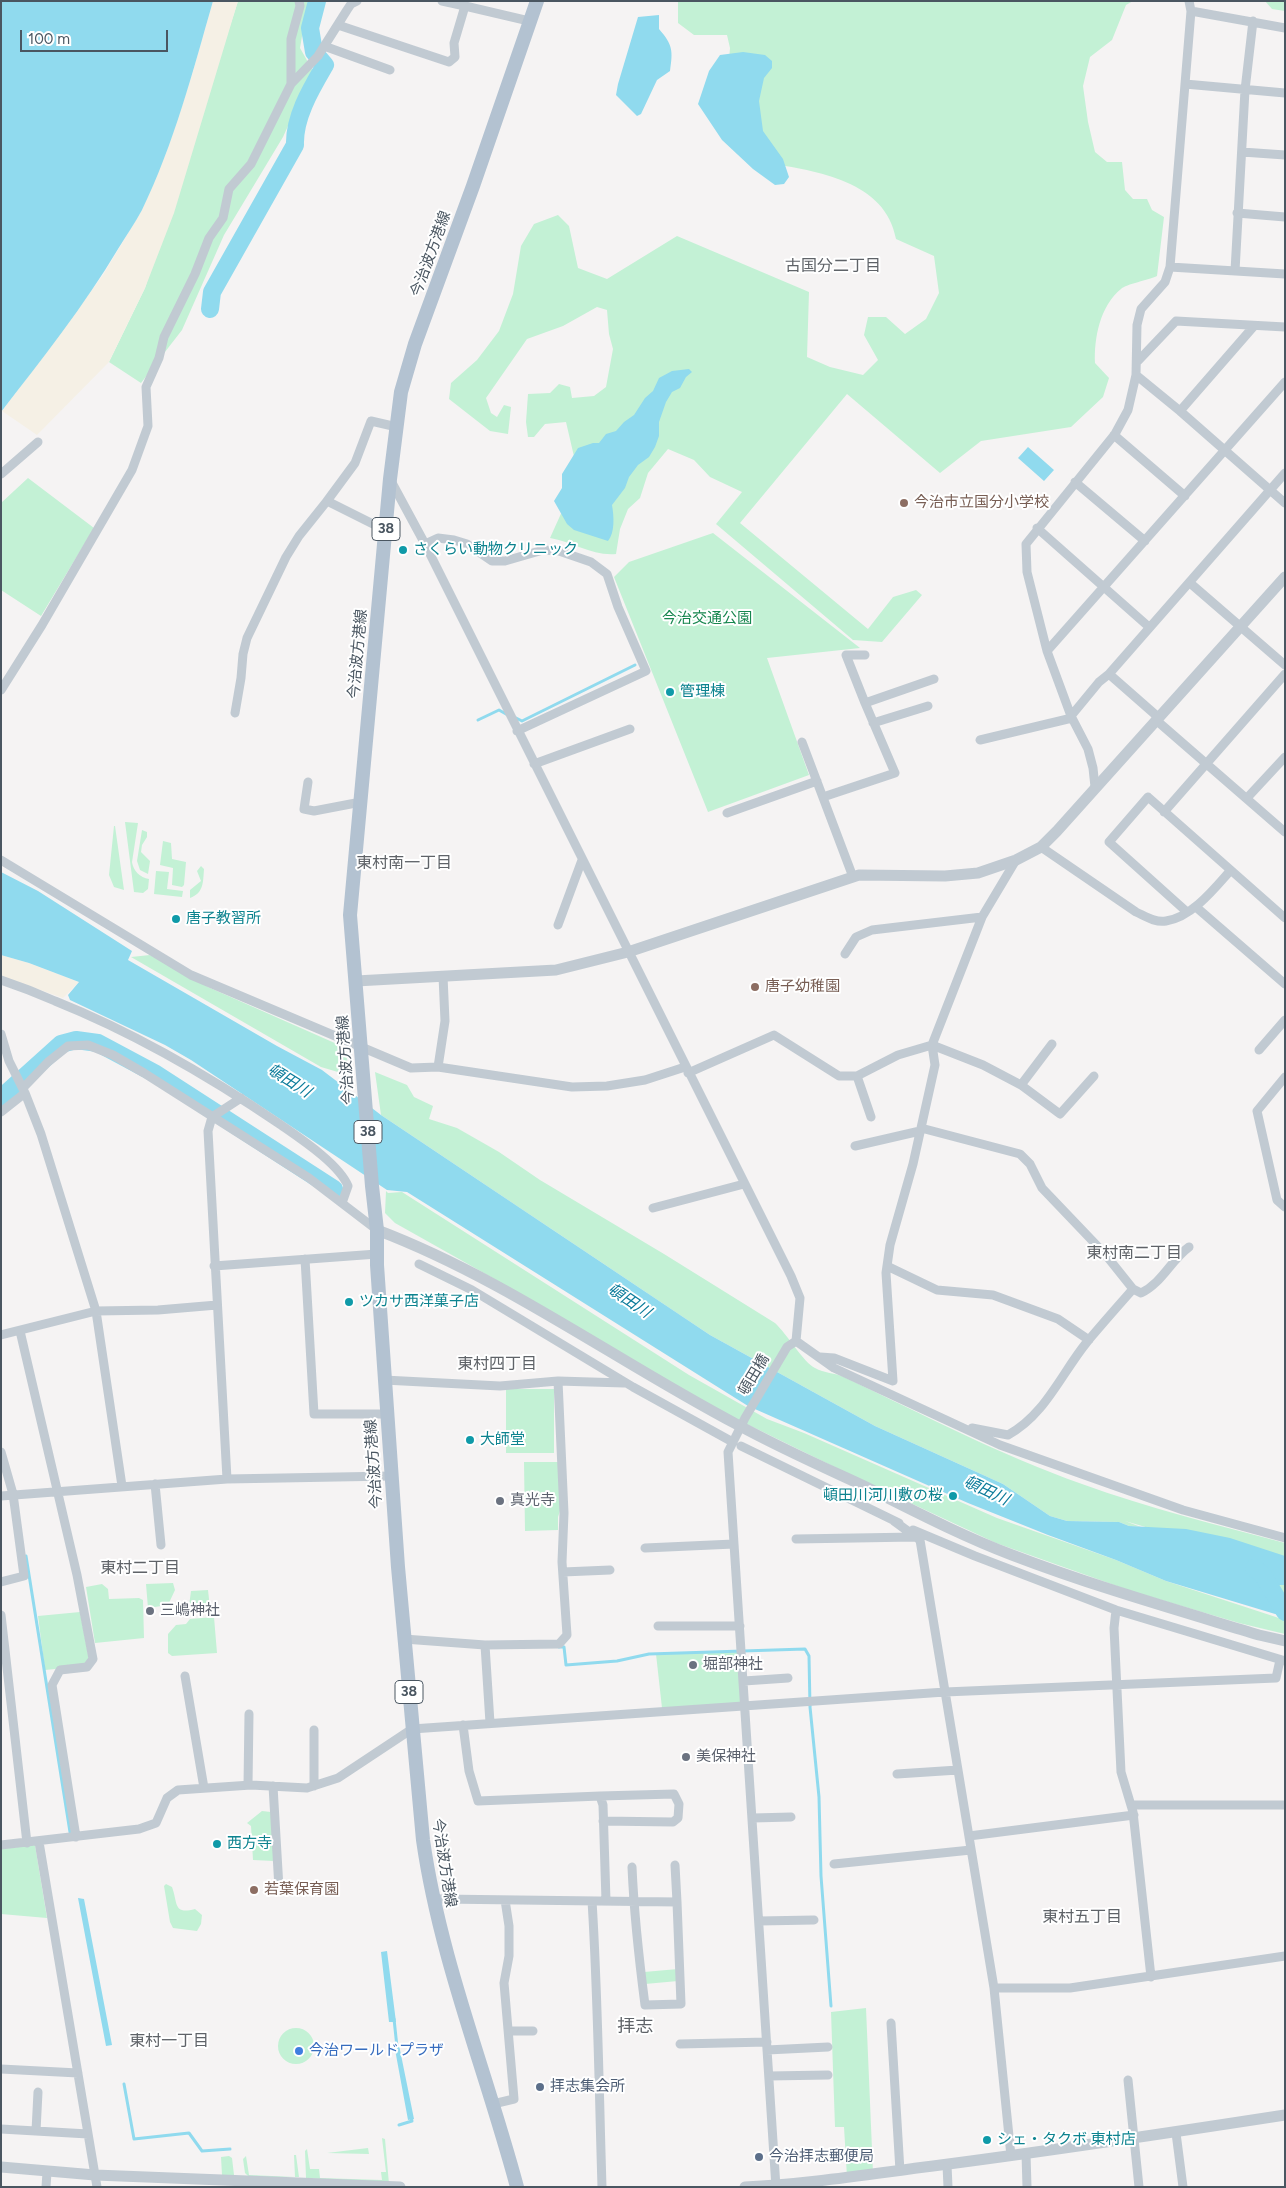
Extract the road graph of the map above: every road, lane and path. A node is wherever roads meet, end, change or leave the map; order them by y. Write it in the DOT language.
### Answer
graph roads {
  1 [pos="299,1"];
  2 [pos="357,1"];
  3 [pos="442,1"];
  4 [pos="538,1"];
  5 [pos="1190,1"];
  6 [pos="468,5"];
  7 [pos="1191,11"];
  8 [pos="530,21"];
  9 [pos="1253,21"];
  10 [pos="338,25"];
  11 [pos="1285,28"];
  12 [pos="324,46"];
  13 [pos="390,70"];
  14 [pos="291,84"];
  15 [pos="1185,84"];
  16 [pos="1245,90"];
  17 [pos="1285,93"];
  18 [pos="1242,152"];
  19 [pos="1285,155"];
  20 [pos="1237,213"];
  21 [pos="1285,217"];
  22 [pos="1170,267"];
  23 [pos="1235,271"];
  24 [pos="1285,274"];
  25 [pos="1254,326"];
  26 [pos="1285,328"];
  27 [pos="1137,362"];
  28 [pos="1136,375"];
  29 [pos="1285,382"];
  30 [pos="1180,411"];
  31 [pos="396,426"];
  32 [pos="1114,435"];
  33 [pos="38,442"];
  34 [pos="1226,450"];
  35 [pos="1285,473"];
  36 [pos="1,474"];
  37 [pos="390,479"];
  38 [pos="1075,482"];
  39 [pos="1269,490"];
  40 [pos="1185,496"];
  41 [pos="327,501"];
  42 [pos="1285,503"];
  43 [pos="1037,528"];
  44 [pos="386,530"];
  45 [pos="1145,541"];
  46 [pos="425,544"];
  47 [pos="1285,576"];
  48 [pos="1190,583"];
  49 [pos="1105,587"];
  50 [pos="1240,626"];
  51 [pos="1149,627"];
  52 [pos="1047,651"];
  53 [pos="865,655"];
  54 [pos="1285,665"];
  55 [pos="1109,674"];
  56 [pos="1285,674"];
  57 [pos="934,679"];
  58 [pos="3,684"];
  59 [pos="865,703"];
  60 [pos="928,706"];
  61 [pos="235,712"];
  62 [pos="1072,717"];
  63 [pos="1157,718"];
  64 [pos="873,723"];
  65 [pos="630,729"];
  66 [pos="517,731"];
  67 [pos="980,740"];
  68 [pos="802,742"];
  69 [pos="1285,757"];
  70 [pos="534,764"];
  71 [pos="1207,764"];
  72 [pos="817,781"];
  73 [pos="308,782"];
  74 [pos="1095,787"];
  75 [pos="823,797"];
  76 [pos="1247,798"];
  77 [pos="361,802"];
  78 [pos="1164,812"];
  79 [pos="727,813"];
  80 [pos="1285,832"];
  81 [pos="1041,847"];
  82 [pos="1,860"];
  83 [pos="582,860"];
  84 [pos="1016,860"];
  85 [pos="1230,870"];
  86 [pos="853,877"];
  87 [pos="1192,909"];
  88 [pos="982,917"];
  89 [pos="1285,918"];
  90 [pos="558,926"];
  91 [pos="628,952"];
  92 [pos="845,954"];
  93 [pos="443,976"];
  94 [pos="1,980"];
  95 [pos="356,981"];
  96 [pos="1285,984"];
  97 [pos="1285,1020"];
  98 [pos="1,1034"];
  99 [pos="1052,1044"];
  100 [pos="932,1045"];
  101 [pos="361,1048"];
  102 [pos="1259,1050"];
  103 [pos="438,1068"];
  104 [pos="687,1070"];
  105 [pos="857,1076"];
  106 [pos="1094,1076"];
  107 [pos="1285,1077"];
  108 [pos="1021,1085"];
  109 [pos="24,1090"];
  110 [pos="241,1098"];
  111 [pos="1,1112"];
  112 [pos="212,1117"];
  113 [pos="871,1117"];
  114 [pos="920,1129"];
  115 [pos="855,1146"];
  116 [pos="744,1184"];
  117 [pos="342,1203"];
  118 [pos="1285,1207"];
  119 [pos="653,1208"];
  120 [pos="377,1230"];
  121 [pos="1189,1247"];
  122 [pos="377,1254"];
  123 [pos="305,1260"];
  124 [pos="419,1264"];
  125 [pos="214,1266"];
  126 [pos="887,1266"];
  127 [pos="1133,1289"];
  128 [pos="217,1305"];
  129 [pos="96,1311"];
  130 [pos="20,1331"];
  131 [pos="1,1335"];
  132 [pos="1089,1340"];
  133 [pos="796,1341"];
  134 [pos="820,1357"];
  135 [pos="384,1380"];
  136 [pos="558,1382"];
  137 [pos="626,1383"];
  138 [pos="386,1414"];
  139 [pos="743,1422"];
  140 [pos="957,1425"];
  141 [pos="729,1440"];
  142 [pos="741,1446"];
  143 [pos="1,1452"];
  144 [pos="392,1476"];
  145 [pos="227,1479"];
  146 [pos="155,1484"];
  147 [pos="122,1486"];
  148 [pos="57,1491"];
  149 [pos="13,1494"];
  150 [pos="1,1496"];
  151 [pos="894,1521"];
  152 [pos="916,1537"];
  153 [pos="1285,1538"];
  154 [pos="796,1539"];
  155 [pos="734,1544"];
  156 [pos="161,1545"];
  157 [pos="645,1548"];
  158 [pos="610,1570"];
  159 [pos="563,1572"];
  160 [pos="1,1582"];
  161 [pos="1116,1610"];
  162 [pos="1,1615"];
  163 [pos="658,1626"];
  164 [pos="740,1626"];
  165 [pos="404,1640"];
  166 [pos="1285,1641"];
  167 [pos="485,1645"];
  168 [pos="1283,1660"];
  169 [pos="185,1676"];
  170 [pos="788,1678"];
  171 [pos="744,1681"];
  172 [pos="1117,1685"];
  173 [pos="945,1692"];
  174 [pos="746,1706"];
  175 [pos="248,1714"];
  176 [pos="490,1723"];
  177 [pos="463,1725"];
  178 [pos="412,1729"];
  179 [pos="314,1730"];
  180 [pos="958,1770"];
  181 [pos="897,1774"];
  182 [pos="248,1785"];
  183 [pos="273,1786"];
  184 [pos="314,1786"];
  185 [pos="204,1788"];
  186 [pos="600,1796"];
  187 [pos="1284,1804"];
  188 [pos="1131,1805"];
  189 [pos="1134,1815"];
  190 [pos="790,1817"];
  191 [pos="752,1818"];
  192 [pos="603,1821"];
  193 [pos="968,1836"];
  194 [pos="76,1837"];
  195 [pos="39,1842"];
  196 [pos="27,1843"];
  197 [pos="1,1845"];
  198 [pos="971,1850"];
  199 [pos="834,1864"];
  200 [pos="675,1865"];
  201 [pos="632,1867"];
  202 [pos="278,1888"];
  203 [pos="432,1899"];
  204 [pos="505,1900"];
  205 [pos="592,1901"];
  206 [pos="606,1901"];
  207 [pos="633,1901"];
  208 [pos="678,1902"];
  209 [pos="814,1920"];
  210 [pos="759,1921"];
  211 [pos="1285,1956"];
  212 [pos="1151,1977"];
  213 [pos="994,1988"];
  214 [pos="891,2023"];
  215 [pos="509,2031"];
  216 [pos="533,2031"];
  217 [pos="680,2044"];
  218 [pos="767,2046"];
  219 [pos="828,2047"];
  220 [pos="1,2069"];
  221 [pos="78,2073"];
  222 [pos="828,2075"];
  223 [pos="769,2076"];
  224 [pos="1128,2080"];
  225 [pos="38,2092"];
  226 [pos="493,2104"];
  227 [pos="1285,2115"];
  228 [pos="1,2130"];
  229 [pos="36,2131"];
  230 [pos="1176,2133"];
  231 [pos="88,2134"];
  232 [pos="1135,2139"];
  233 [pos="1026,2154"];
  234 [pos="1011,2156"];
  235 [pos="947,2165"];
  236 [pos="1,2167"];
  237 [pos="900,2171"];
  238 [pos="47,2172"];
  239 [pos="96,2181"];
  240 [pos="219,2183"];
  241 [pos="776,2186"];
  242 [pos="46,2187"];
  243 [pos="400,2187"];
  244 [pos="517,2187"];
  245 [pos="602,2187"];
  246 [pos="745,2187"];
  247 [pos="948,2187"];
  248 [pos="1027,2187"];
  249 [pos="1139,2187"];
  250 [pos="1183,2187"];
  1 -- 14 [label="street"];
  2 -- 10 [label="street"];
  3 -- 6 [label="street"];
  4 -- 8 [label="main road, 今治波方港線 / 38"];
  5 -- 7 [label="street"];
  6 -- 8 [label="street"];
  6 -- 10 [label="street"];
  7 -- 9 [label="street"];
  7 -- 15 [label="street"];
  8 -- 31 [label="main road, 今治波方港線 / 38"];
  9 -- 11 [label="street"];
  9 -- 16 [label="street"];
  10 -- 12 [label="street"];
  12 -- 13 [label="street"];
  12 -- 14 [label="street"];
  14 -- 58 [label="street"];
  15 -- 16 [label="street"];
  15 -- 22 [label="street"];
  16 -- 17 [label="street"];
  16 -- 18 [label="street"];
  18 -- 19 [label="street"];
  18 -- 20 [label="street"];
  20 -- 21 [label="street"];
  20 -- 23 [label="street"];
  22 -- 23 [label="street"];
  22 -- 27 [label="street"];
  23 -- 24 [label="street"];
  25 -- 26 [label="street"];
  25 -- 27 [label="street"];
  25 -- 30 [label="street"];
  27 -- 28 [label="street"];
  28 -- 30 [label="street"];
  28 -- 32 [label="street"];
  29 -- 34 [label="street"];
  30 -- 34 [label="street"];
  31 -- 37 [label="main road, 今治波方港線 / 38"];
  31 -- 41 [label="street"];
  32 -- 38 [label="street"];
  32 -- 40 [label="street"];
  33 -- 36 [label="street"];
  34 -- 39 [label="street"];
  34 -- 40 [label="street"];
  35 -- 39 [label="street"];
  37 -- 44 [label="main road, 今治波方港線 / 38"];
  37 -- 46 [label="street"];
  38 -- 43 [label="street"];
  38 -- 45 [label="street"];
  39 -- 42 [label="street"];
  39 -- 48 [label="street"];
  40 -- 45 [label="street"];
  41 -- 44 [label="street"];
  41 -- 61 [label="street"];
  43 -- 49 [label="street"];
  43 -- 52 [label="street"];
  44 -- 77 [label="main road, 今治波方港線 / 38"];
  45 -- 49 [label="street"];
  46 -- 66 [label="street"];
  46 -- 66 [label="street"];
  47 -- 50 [label="street"];
  48 -- 50 [label="street"];
  48 -- 51 [label="street"];
  49 -- 51 [label="street"];
  49 -- 52 [label="street"];
  50 -- 54 [label="street"];
  50 -- 63 [label="street"];
  51 -- 55 [label="street"];
  52 -- 62 [label="street"];
  53 -- 59 [label="street"];
  55 -- 62 [label="street"];
  55 -- 63 [label="street"];
  56 -- 71 [label="street"];
  57 -- 59 [label="street"];
  59 -- 64 [label="street"];
  60 -- 64 [label="street"];
  62 -- 67 [label="street"];
  62 -- 74 [label="street"];
  63 -- 71 [label="street"];
  63 -- 74 [label="street"];
  64 -- 75 [label="street"];
  65 -- 70 [label="street"];
  66 -- 70 [label="street"];
  68 -- 72 [label="street"];
  69 -- 76 [label="street"];
  70 -- 83 [label="street"];
  71 -- 76 [label="street"];
  71 -- 78 [label="street"];
  72 -- 75 [label="street"];
  72 -- 79 [label="street"];
  73 -- 77 [label="street"];
  74 -- 81 [label="street"];
  75 -- 86 [label="street"];
  76 -- 80 [label="street"];
  77 -- 95 [label="main road, 今治波方港線 / 38"];
  78 -- 85 [label="street"];
  78 -- 87 [label="street"];
  81 -- 84 [label="street"];
  81 -- 87 [label="street"];
  82 -- 101 [label="street"];
  83 -- 90 [label="street"];
  83 -- 91 [label="street"];
  84 -- 86 [label="street"];
  84 -- 88 [label="street"];
  85 -- 87 [label="street"];
  85 -- 89 [label="street"];
  86 -- 91 [label="street"];
  87 -- 96 [label="street"];
  88 -- 92 [label="street"];
  88 -- 100 [label="street"];
  91 -- 93 [label="street"];
  91 -- 104 [label="street"];
  93 -- 95 [label="street"];
  93 -- 103 [label="street"];
  94 -- 110 [label="street"];
  95 -- 101 [label="main road, 今治波方港線 / 38"];
  97 -- 102 [label="street"];
  98 -- 109 [label="street"];
  99 -- 108 [label="street"];
  100 -- 105 [label="street"];
  100 -- 108 [label="street"];
  100 -- 114 [label="street"];
  101 -- 103 [label="street"];
  101 -- 120 [label="main road, 今治波方港線 / 38"];
  103 -- 104 [label="street"];
  104 -- 105 [label="street"];
  104 -- 116 [label="street"];
  105 -- 113 [label="street"];
  106 -- 108 [label="street"];
  107 -- 118 [label="street"];
  109 -- 111 [label="street"];
  109 -- 112 [label="street"];
  109 -- 129 [label="street"];
  110 -- 112 [label="street"];
  110 -- 117 [label="street"];
  112 -- 117 [label="street"];
  112 -- 125 [label="street"];
  114 -- 115 [label="street"];
  114 -- 126 [label="street"];
  114 -- 127 [label="street"];
  116 -- 119 [label="street"];
  116 -- 133 [label="street"];
  117 -- 120 [label="street"];
  120 -- 122 [label="main road, 今治波方港線 / 38"];
  120 -- 139 [label="street"];
  121 -- 127 [label="street"];
  122 -- 123 [label="street"];
  122 -- 135 [label="main road, 今治波方港線 / 38"];
  123 -- 125 [label="street"];
  123 -- 138 [label="street"];
  124 -- 137 [label="street"];
  125 -- 128 [label="street"];
  126 -- 132 [label="street"];
  126 -- 134 [label="street"];
  127 -- 132 [label="street"];
  128 -- 129 [label="street"];
  128 -- 145 [label="street"];
  129 -- 130 [label="street"];
  129 -- 147 [label="street"];
  130 -- 131 [label="street"];
  130 -- 148 [label="street"];
  132 -- 140 [label="street"];
  133 -- 134 [label="street"];
  133 -- 139 [label="street, 頓田橋"];
  134 -- 140 [label="street"];
  135 -- 136 [label="street"];
  135 -- 138 [label="main road, 今治波方港線 / 38"];
  136 -- 137 [label="street"];
  136 -- 159 [label="street"];
  137 -- 141 [label="street"];
  138 -- 144 [label="main road, 今治波方港線 / 38"];
  139 -- 155 [label="street, 頓田橋"];
  139 -- 166 [label="street"];
  140 -- 153 [label="street"];
  142 -- 151 [label="street"];
  143 -- 149 [label="street"];
  144 -- 145 [label="street"];
  144 -- 165 [label="main road, 今治波方港線 / 38"];
  145 -- 146 [label="street"];
  146 -- 147 [label="street"];
  146 -- 156 [label="street"];
  147 -- 148 [label="street"];
  148 -- 149 [label="street"];
  148 -- 194 [label="street"];
  149 -- 150 [label="street"];
  149 -- 160 [label="street"];
  151 -- 152 [label="street"];
  151 -- 161 [label="street"];
  152 -- 154 [label="street"];
  152 -- 173 [label="street"];
  155 -- 157 [label="street"];
  155 -- 164 [label="street, 頓田橋"];
  158 -- 159 [label="street"];
  159 -- 167 [label="street"];
  161 -- 168 [label="street"];
  161 -- 172 [label="street"];
  162 -- 196 [label="street"];
  163 -- 164 [label="street"];
  164 -- 171 [label="street, 頓田橋"];
  165 -- 167 [label="street"];
  165 -- 178 [label="main road, 今治波方港線 / 38"];
  167 -- 176 [label="street"];
  168 -- 172 [label="street"];
  169 -- 185 [label="street"];
  170 -- 171 [label="street"];
  171 -- 174 [label="street, 頓田橋"];
  172 -- 173 [label="street"];
  172 -- 188 [label="street"];
  173 -- 174 [label="street"];
  173 -- 180 [label="street"];
  174 -- 176 [label="street"];
  174 -- 191 [label="street, 頓田橋"];
  175 -- 182 [label="street"];
  176 -- 177 [label="street"];
  177 -- 178 [label="street"];
  177 -- 186 [label="street"];
  178 -- 184 [label="street"];
  178 -- 203 [label="main road, 今治波方港線 / 38"];
  179 -- 184 [label="street"];
  180 -- 181 [label="street"];
  180 -- 193 [label="street"];
  182 -- 183 [label="street"];
  182 -- 185 [label="street"];
  183 -- 184 [label="street"];
  183 -- 202 [label="street"];
  185 -- 194 [label="street"];
  186 -- 192 [label="street"];
  186 -- 192 [label="street"];
  187 -- 188 [label="street"];
  188 -- 189 [label="street"];
  189 -- 193 [label="street"];
  189 -- 212 [label="street"];
  190 -- 191 [label="street"];
  191 -- 210 [label="street, 頓田橋"];
  192 -- 206 [label="street"];
  193 -- 198 [label="street"];
  194 -- 195 [label="street"];
  195 -- 196 [label="street"];
  195 -- 221 [label="street"];
  196 -- 197 [label="street"];
  198 -- 199 [label="street"];
  198 -- 213 [label="street"];
  200 -- 208 [label="street"];
  201 -- 207 [label="street"];
  203 -- 204 [label="street"];
  203 -- 226 [label="main road, 今治波方港線 / 38"];
  204 -- 205 [label="street"];
  204 -- 215 [label="street"];
  205 -- 206 [label="street"];
  205 -- 245 [label="street"];
  206 -- 207 [label="street"];
  207 -- 208 [label="street"];
  207 -- 208 [label="street"];
  209 -- 210 [label="street"];
  210 -- 218 [label="street, 頓田橋"];
  211 -- 212 [label="street"];
  212 -- 213 [label="street"];
  213 -- 234 [label="street"];
  214 -- 237 [label="street"];
  215 -- 216 [label="street"];
  215 -- 226 [label="street"];
  217 -- 218 [label="street"];
  218 -- 219 [label="street"];
  218 -- 223 [label="street, 頓田橋"];
  220 -- 221 [label="street"];
  221 -- 231 [label="street"];
  222 -- 223 [label="street"];
  223 -- 241 [label="street, 頓田橋"];
  224 -- 232 [label="street"];
  225 -- 229 [label="street"];
  226 -- 244 [label="main road, 今治波方港線 / 38"];
  227 -- 230 [label="street"];
  228 -- 229 [label="street"];
  229 -- 231 [label="street"];
  230 -- 232 [label="street"];
  230 -- 250 [label="street"];
  231 -- 239 [label="street"];
  232 -- 233 [label="street"];
  232 -- 249 [label="street"];
  233 -- 234 [label="street"];
  233 -- 248 [label="street"];
  234 -- 235 [label="street"];
  235 -- 237 [label="street"];
  235 -- 247 [label="street"];
  236 -- 238 [label="street"];
  237 -- 241 [label="street"];
  238 -- 239 [label="street"];
  238 -- 242 [label="street"];
  239 -- 240 [label="street"];
  240 -- 243 [label="street"];
  241 -- 246 [label="street"];
}
